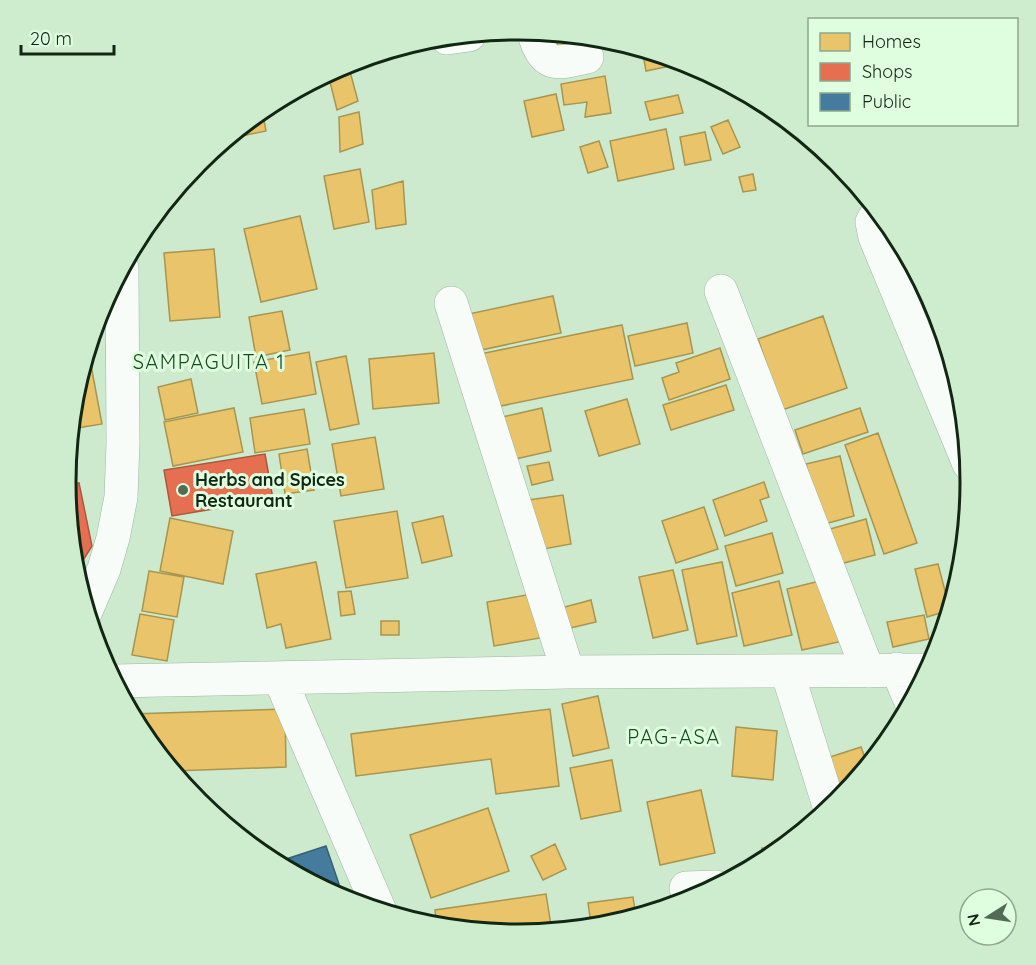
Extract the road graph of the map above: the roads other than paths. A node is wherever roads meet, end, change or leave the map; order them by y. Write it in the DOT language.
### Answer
graph roads {
  1 [pos="536,41"];
  2 [pos="587,57"];
  3 [pos="874,219"];
  4 [pos="122,287"];
  5 [pos="721,291"];
  6 [pos="451,303"];
  7 [pos="957,435"];
  8 [pos="91,598"];
  9 [pos="898,670"];
  10 [pos="787,671"];
  11 [pos="568,672"];
  12 [pos="280,678"];
  13 [pos="123,681"];
  14 [pos="907,691"];
  15 [pos="827,799"];
  16 [pos="376,901"];
  1 -- 2 [label="street"];
  3 -- 7 [label="street"];
  4 -- 8 [label="street"];
  5 -- 9 [label="street"];
  6 -- 11 [label="street"];
  9 -- 10 [label="street"];
  9 -- 14 [label="street"];
  10 -- 11 [label="street"];
  10 -- 15 [label="street"];
  11 -- 12 [label="street"];
  12 -- 13 [label="street"];
  12 -- 16 [label="street"];
}
